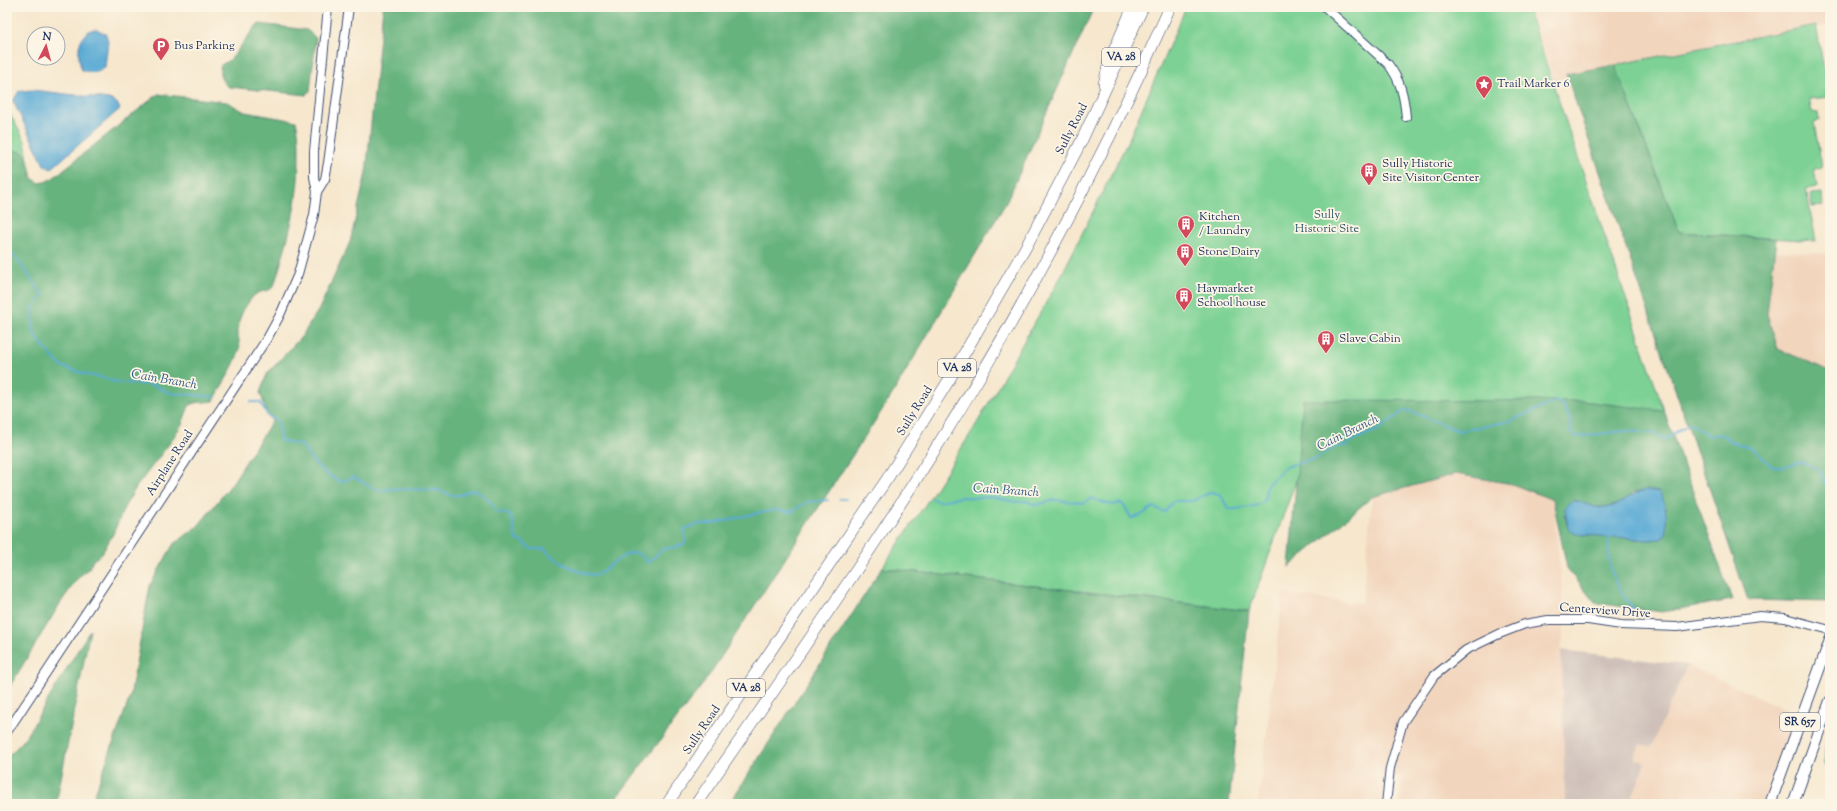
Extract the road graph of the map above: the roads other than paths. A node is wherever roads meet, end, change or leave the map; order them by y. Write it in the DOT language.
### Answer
graph roads {
  1 [pos="328,7"];
  2 [pos="349,7"];
  3 [pos="1133,7"];
  4 [pos="1143,7"];
  5 [pos="1170,7"];
  6 [pos="1173,7"];
  7 [pos="1324,7"];
  8 [pos="1162,26"];
  9 [pos="1099,106"];
  10 [pos="1406,117"];
  11 [pos="317,192"];
  12 [pos="1830,630"];
  13 [pos="1830,640"];
  14 [pos="1830,701"];
  15 [pos="7,732"];
  16 [pos="698,759"];
  17 [pos="661,804"];
  18 [pos="667,804"];
  19 [pos="698,804"];
  20 [pos="1386,804"];
  21 [pos="1770,804"];
  22 [pos="1793,804"];
  1 -- 11 [label="street, Airplane Road"];
  2 -- 11 [label="street, Airplane Road"];
  3 -- 9 [label="highway"];
  4 -- 9 [label="highway, Sully Road / VA 28"];
  5 -- 8 [label="highway, VA 28"];
  6 -- 8 [label="highway"];
  7 -- 10 [label="street"];
  8 -- 19 [label="highway, VA 28"];
  9 -- 16 [label="highway, Sully Road / VA 28"];
  11 -- 15 [label="street, Airplane Road"];
  12 -- 20 [label="street, Centerview Drive"];
  13 -- 21 [label="main road, SR 657"];
  14 -- 22 [label="main road, SR 657"];
  16 -- 17 [label="highway"];
  16 -- 18 [label="highway, Sully Road / VA 28"];
}
